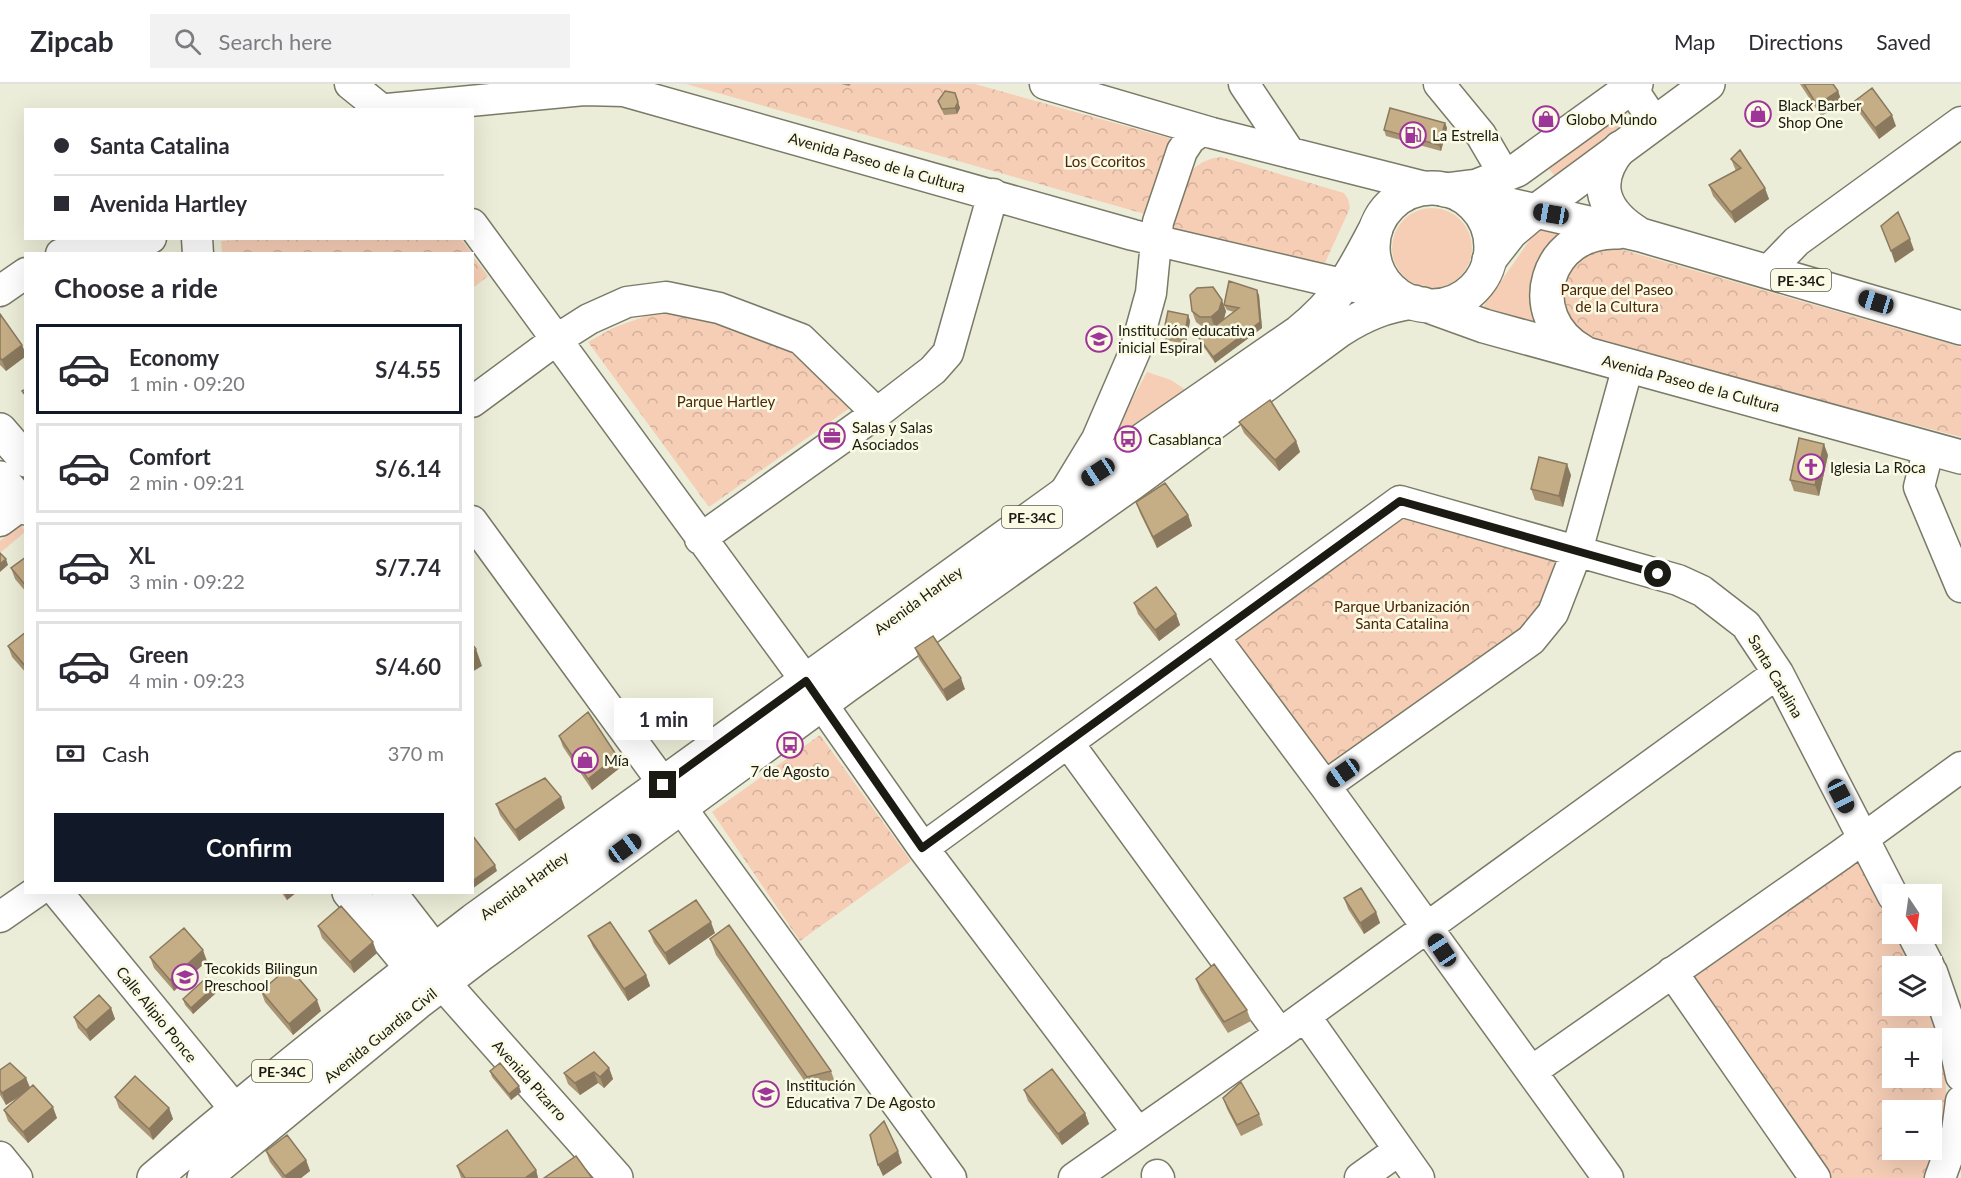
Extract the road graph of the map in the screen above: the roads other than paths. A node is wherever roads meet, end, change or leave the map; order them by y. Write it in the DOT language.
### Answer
graph roads {
  1 [pos="350,84"];
  2 [pos="1244,84"];
  3 [pos="1439,84"];
  4 [pos="1708,84"];
  5 [pos="1051,85"];
  6 [pos="1632,85"];
  7 [pos="378,108"];
  8 [pos="390,108"];
  9 [pos="1961,122"];
  10 [pos="1655,123"];
  11 [pos="1202,130"];
  12 [pos="1620,148"];
  13 [pos="1290,153"];
  14 [pos="1505,176"];
  15 [pos="1442,190"];
  16 [pos="993,194"];
  17 [pos="1536,211"];
  18 [pos="474,227"];
  19 [pos="1376,228"];
  20 [pos="1641,235"];
  21 [pos="135,240"];
  22 [pos="1157,242"];
  23 [pos="68,252"];
  24 [pos="1489,260"];
  25 [pos="1769,270"];
  26 [pos="24,274"];
  27 [pos="1346,285"];
  28 [pos="0,291"];
  29 [pos="1414,302"];
  30 [pos="1961,328"];
  31 [pos="556,340"];
  32 [pos="1588,355"];
  33 [pos="1628,366"];
  34 [pos="474,401"];
  35 [pos="877,413"];
  36 [pos="0,430"];
  37 [pos="1929,448"];
  38 [pos="1961,457"];
  39 [pos="24,458"];
  40 [pos="0,478"];
  41 [pos="1063,495"];
  42 [pos="18,509"];
  43 [pos="474,524"];
  44 [pos="700,539"];
  45 [pos="1577,551"];
  46 [pos="1961,588"];
  47 [pos="1214,637"];
  48 [pos="1778,673"];
  49 [pos="813,693"];
  50 [pos="1069,744"];
  51 [pos="1961,767"];
  52 [pos="1325,786"];
  53 [pos="672,796"];
  54 [pos="1862,836"];
  55 [pos="922,848"];
  56 [pos="1887,884"];
  57 [pos="33,894"];
  58 [pos="59,894"];
  59 [pos="351,894"];
  60 [pos="390,894"];
  61 [pos="0,917"];
  62 [pos="1427,927"];
  63 [pos="423,959"];
  64 [pos="1672,972"];
  65 [pos="443,983"];
  66 [pos="1942,1001"];
  67 [pos="1305,1016"];
  68 [pos="1280,1034"];
  69 [pos="1532,1071"];
  70 [pos="1961,1076"];
  71 [pos="1961,1101"];
  72 [pos="235,1109"];
  73 [pos="1138,1132"];
  74 [pos="254,1137"];
  75 [pos="1399,1150"];
  76 [pos="0,1157"];
  77 [pos="17,1178"];
  78 [pos="154,1178"];
  79 [pos="204,1178"];
  80 [pos="616,1178"];
  81 [pos="951,1178"];
  82 [pos="1074,1178"];
  83 [pos="1360,1178"];
  84 [pos="1419,1178"];
  85 [pos="1608,1178"];
  86 [pos="1815,1178"];
  87 [pos="1940,1178"];
  1 -- 7 [label="street, Avenida Paseo de la Cultura"];
  2 -- 13 [label="street"];
  3 -- 14 [label="street"];
  4 -- 10 [label="main road"];
  5 -- 11 [label="street"];
  6 -- 10 [label="street"];
  6 -- 14 [label="main road"];
  8 -- 16 [label="street, Avenida Paseo de la Cultura"];
  9 -- 25 [label="street"];
  10 -- 12 [label="main road"];
  11 -- 13 [label="street"];
  11 -- 22 [label="street"];
  12 -- 17 [label="main road"];
  12 -- 20 [label="main road"];
  13 -- 15 [label="street"];
  14 -- 15 [label="main road"];
  15 -- 17 [label="main road, PE-34C"];
  15 -- 19 [label="main road, PE-34C"];
  15 -- 24 [label="main road"];
  16 -- 22 [label="street, Avenida Paseo de la Cultura"];
  16 -- 35 [label="street"];
  17 -- 20 [label="main road, PE-34C"];
  17 -- 24 [label="main road"];
  18 -- 31 [label="street"];
  19 -- 27 [label="main road, Avenida Hartley / PE-34C"];
  19 -- 29 [label="main road"];
  20 -- 25 [label="main road, PE-34C"];
  20 -- 32 [label="main road"];
  21 -- 23 [label="street"];
  22 -- 27 [label="street, Avenida Paseo de la Cultura"];
  22 -- 41 [label="street"];
  24 -- 29 [label="main road, PE-34C"];
  25 -- 30 [label="main road, PE-34C"];
  26 -- 28 [label="street"];
  27 -- 29 [label="street, Avenida Paseo de la Cultura"];
  27 -- 41 [label="main road, Avenida Hartley / PE-34C"];
  29 -- 32 [label="main road, Avenida Paseo de la Cultura"];
  29 -- 49 [label="main road, Avenida Hartley / PE-34C"];
  31 -- 34 [label="street"];
  31 -- 35 [label="street"];
  31 -- 44 [label="street"];
  32 -- 33 [label="main road, Avenida Paseo de la Cultura"];
  33 -- 37 [label="main road, Avenida Paseo de la Cultura"];
  33 -- 45 [label="street"];
  35 -- 44 [label="street"];
  36 -- 39 [label="main road"];
  37 -- 38 [label="main road, Avenida Paseo de la Cultura"];
  37 -- 46 [label="street"];
  40 -- 42 [label="main road"];
  41 -- 49 [label="main road, Avenida Hartley / PE-34C"];
  43 -- 53 [label="street"];
  44 -- 49 [label="street"];
  45 -- 47 [label="street, Santa Catalina"];
  45 -- 48 [label="street, Santa Catalina"];
  45 -- 52 [label="street"];
  47 -- 50 [label="street"];
  47 -- 52 [label="street"];
  48 -- 54 [label="street, Santa Catalina"];
  48 -- 62 [label="street"];
  49 -- 53 [label="main road, Avenida Hartley / PE-34C"];
  49 -- 55 [label="street"];
  50 -- 55 [label="street"];
  50 -- 68 [label="street"];
  51 -- 54 [label="street"];
  52 -- 62 [label="street"];
  53 -- 63 [label="main road, Avenida Hartley / PE-34C"];
  53 -- 65 [label="main road, Avenida Hartley / PE-34C"];
  53 -- 81 [label="street"];
  54 -- 56 [label="street, Santa Catalina"];
  54 -- 64 [label="street"];
  55 -- 73 [label="street"];
  57 -- 61 [label="street"];
  58 -- 72 [label="street, Calle Alipio Ponce"];
  59 -- 63 [label="main road, Avenida Pizarro"];
  60 -- 63 [label="main road, Avenida Pizarro"];
  62 -- 67 [label="street"];
  62 -- 69 [label="street"];
  63 -- 65 [label="main road, Avenida Pizarro"];
  63 -- 72 [label="main road, PE-34C"];
  64 -- 69 [label="street"];
  64 -- 86 [label="street"];
  65 -- 74 [label="main road, Avenida Guardia Civil / PE-34C"];
  65 -- 80 [label="main road, Avenida Pizarro"];
  66 -- 70 [label="street"];
  67 -- 68 [label="street"];
  67 -- 75 [label="street"];
  68 -- 73 [label="street"];
  69 -- 85 [label="street"];
  71 -- 87 [label="street"];
  72 -- 74 [label="street, Calle Alipio Ponce"];
  72 -- 78 [label="main road, PE-34C"];
  73 -- 82 [label="street"];
  74 -- 79 [label="main road, Avenida Guardia Civil / PE-34C"];
  75 -- 83 [label="street"];
  75 -- 84 [label="street"];
  76 -- 77 [label="street"];
}
